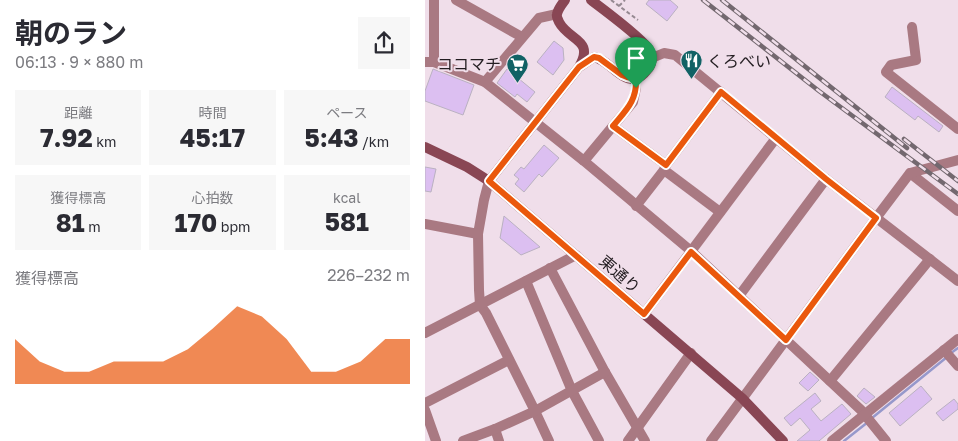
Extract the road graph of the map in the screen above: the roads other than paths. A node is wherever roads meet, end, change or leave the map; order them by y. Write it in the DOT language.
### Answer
graph roads {
  1 [pos="434,0"];
  2 [pos="456,0"];
  3 [pos="565,0"];
  4 [pos="591,0"];
  5 [pos="557,14"];
  6 [pos="912,27"];
  7 [pos="522,37"];
  8 [pos="652,58"];
  9 [pos="429,62"];
  10 [pos="579,67"];
  11 [pos="636,79"];
  12 [pos="485,82"];
  13 [pos="721,92"];
  14 [pos="535,123"];
  15 [pos="613,126"];
  16 [pos="958,129"];
  17 [pos="776,138"];
  18 [pos="425,147"];
  19 [pos="958,160"];
  20 [pos="584,161"];
  21 [pos="665,168"];
  22 [pos="910,173"];
  23 [pos="826,179"];
  24 [pos="489,181"];
  25 [pos="636,206"];
  26 [pos="958,211"];
  27 [pos="720,212"];
  28 [pos="876,218"];
  29 [pos="425,224"];
  30 [pos="478,234"];
  31 [pos="691,252"];
  32 [pos="575,255"];
  33 [pos="930,259"];
  34 [pos="550,268"];
  35 [pos="958,280"];
  36 [pos="526,281"];
  37 [pos="739,296"];
  38 [pos="480,304"];
  39 [pos="644,314"];
  40 [pos="425,333"];
  41 [pos="958,339"];
  42 [pos="786,340"];
  43 [pos="944,350"];
  44 [pos="691,354"];
  45 [pos="509,360"];
  46 [pos="958,366"];
  47 [pos="605,372"];
  48 [pos="830,381"];
  49 [pos="572,391"];
  50 [pos="742,398"];
  51 [pos="425,403"];
  52 [pos="425,410"];
  53 [pos="535,411"];
  54 [pos="865,415"];
  55 [pos="638,428"];
  56 [pos="495,429"];
  57 [pos="436,441"];
  58 [pos="463,441"];
  59 [pos="499,441"];
  60 [pos="549,441"];
  61 [pos="599,441"];
  62 [pos="628,441"];
  63 [pos="645,441"];
  64 [pos="711,441"];
  65 [pos="783,441"];
  66 [pos="832,441"];
  67 [pos="886,441"];
  1 -- 9 [label="street"];
  2 -- 7 [label="street"];
  3 -- 5 [label="street"];
  4 -- 8 [label="street"];
  5 -- 7 [label="street"];
  5 -- 10 [label="street"];
  6 -- 16 [label="street"];
  7 -- 12 [label="street"];
  8 -- 11 [label="street"];
  8 -- 13 [label="street"];
  9 -- 12 [label="street"];
  10 -- 11 [label="street"];
  10 -- 14 [label="street"];
  11 -- 15 [label="street"];
  12 -- 14 [label="street"];
  13 -- 17 [label="street"];
  13 -- 21 [label="street"];
  14 -- 20 [label="street"];
  14 -- 24 [label="street"];
  15 -- 20 [label="street"];
  15 -- 21 [label="street"];
  17 -- 23 [label="street"];
  17 -- 27 [label="street"];
  18 -- 24 [label="street, 東通り"];
  19 -- 22 [label="street"];
  20 -- 25 [label="street"];
  21 -- 25 [label="street"];
  21 -- 27 [label="street"];
  22 -- 26 [label="street"];
  22 -- 28 [label="street"];
  23 -- 28 [label="street"];
  23 -- 37 [label="street"];
  24 -- 30 [label="street"];
  24 -- 32 [label="street, 東通り"];
  25 -- 31 [label="street"];
  27 -- 31 [label="street"];
  28 -- 33 [label="street"];
  28 -- 42 [label="street"];
  29 -- 30 [label="street"];
  30 -- 38 [label="street"];
  31 -- 37 [label="street"];
  31 -- 39 [label="street"];
  32 -- 34 [label="street"];
  32 -- 39 [label="street, 東通り"];
  33 -- 35 [label="street"];
  33 -- 48 [label="street"];
  34 -- 36 [label="street"];
  34 -- 47 [label="street"];
  36 -- 38 [label="street"];
  36 -- 49 [label="street"];
  37 -- 42 [label="street"];
  38 -- 40 [label="street"];
  38 -- 45 [label="street"];
  39 -- 44 [label="street, 東通り"];
  41 -- 43 [label="street"];
  42 -- 48 [label="street"];
  42 -- 50 [label="street"];
  43 -- 46 [label="street"];
  43 -- 54 [label="street"];
  44 -- 50 [label="street, 東通り"];
  44 -- 55 [label="street"];
  45 -- 51 [label="street"];
  45 -- 53 [label="street"];
  47 -- 49 [label="street"];
  47 -- 55 [label="street"];
  48 -- 54 [label="street"];
  49 -- 53 [label="street"];
  49 -- 61 [label="street"];
  50 -- 64 [label="street"];
  50 -- 65 [label="street, 東通り"];
  52 -- 57 [label="street"];
  53 -- 56 [label="street"];
  53 -- 60 [label="street"];
  54 -- 66 [label="street"];
  54 -- 67 [label="street"];
  55 -- 62 [label="street"];
  55 -- 63 [label="street"];
  56 -- 58 [label="street"];
  56 -- 59 [label="street"];
}
